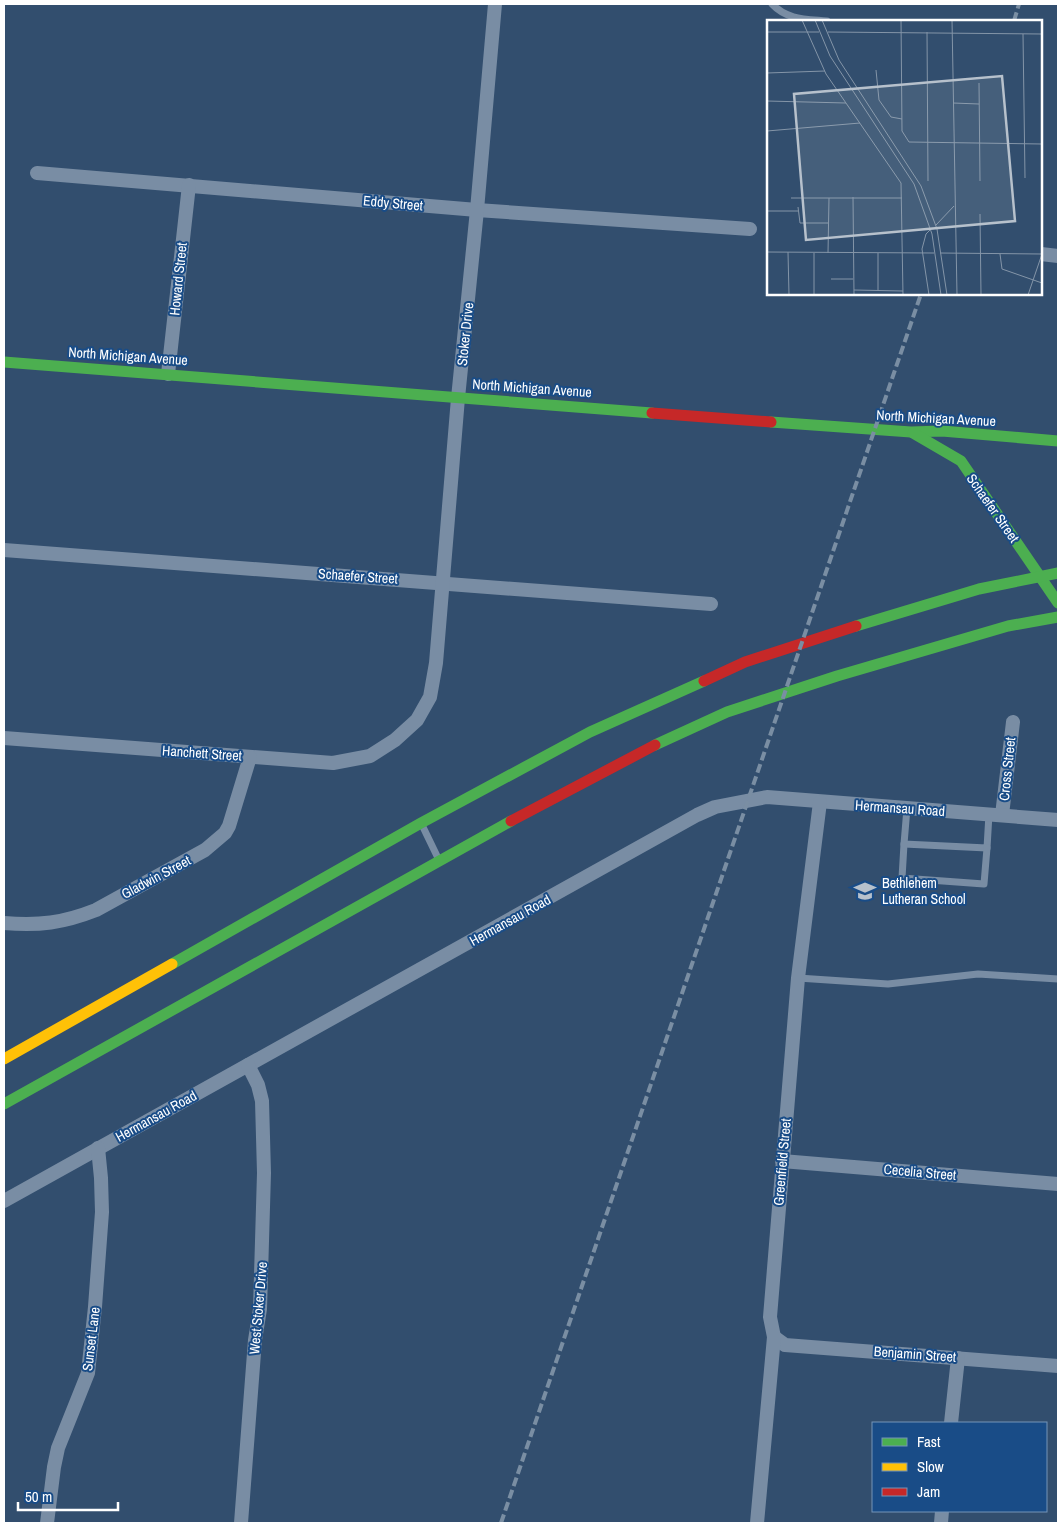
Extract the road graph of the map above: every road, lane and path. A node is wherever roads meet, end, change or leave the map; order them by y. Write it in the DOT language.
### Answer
graph roads {
  1 [pos="495,4"];
  2 [pos="772,4"];
  3 [pos="818,20"];
  4 [pos="36,173"];
  5 [pos="189,185"];
  6 [pos="477,210"];
  7 [pos="750,229"];
  8 [pos="1042,254"];
  9 [pos="1058,256"];
  10 [pos="4,362"];
  11 [pos="168,374"];
  12 [pos="458,398"];
  13 [pos="911,432"];
  14 [pos="969,434"];
  15 [pos="1058,441"];
  16 [pos="961,461"];
  17 [pos="4,550"];
  18 [pos="1058,573"];
  19 [pos="444,583"];
  20 [pos="1058,603"];
  21 [pos="711,604"];
  22 [pos="1058,617"];
  23 [pos="1013,722"];
  24 [pos="4,738"];
  25 [pos="396,740"];
  26 [pos="250,757"];
  27 [pos="820,802"];
  28 [pos="907,808"];
  29 [pos="996,815"];
  30 [pos="1058,820"];
  31 [pos="421,823"];
  32 [pos="904,844"];
  33 [pos="986,848"];
  34 [pos="440,860"];
  35 [pos="4,923"];
  36 [pos="798,978"];
  37 [pos="1058,979"];
  38 [pos="4,1059"];
  39 [pos="248,1065"];
  40 [pos="4,1104"];
  41 [pos="98,1148"];
  42 [pos="782,1161"];
  43 [pos="1058,1184"];
  44 [pos="4,1201"];
  45 [pos="774,1337"];
  46 [pos="958,1358"];
  47 [pos="1058,1366"];
  48 [pos="951,1422"];
  49 [pos="47,1523"];
  50 [pos="241,1523"];
  51 [pos="757,1523"];
  1 -- 6 [label="street, Stoker Drive"];
  2 -- 3 [label="lane"];
  4 -- 5 [label="street, Eddy Street"];
  5 -- 6 [label="street, Eddy Street"];
  5 -- 11 [label="street, Howard Street"];
  6 -- 7 [label="street, Eddy Street"];
  6 -- 12 [label="street, Stoker Drive"];
  8 -- 9 [label="street"];
  10 -- 11 [label="main road, North Michigan Avenue"];
  11 -- 12 [label="main road, North Michigan Avenue"];
  12 -- 13 [label="main road, North Michigan Avenue"];
  12 -- 19 [label="street, Stoker Drive"];
  13 -- 14 [label="main road, North Michigan Avenue"];
  13 -- 16 [label="main road, Schaefer Street"];
  14 -- 15 [label="main road, North Michigan Avenue"];
  14 -- 16 [label="main road"];
  16 -- 20 [label="main road, Schaefer Street"];
  17 -- 19 [label="street, Schaefer Street"];
  18 -- 31 [label="main road"];
  19 -- 21 [label="street, Schaefer Street"];
  19 -- 25 [label="street, Stoker Drive"];
  22 -- 34 [label="main road"];
  23 -- 29 [label="street, Cross Street"];
  24 -- 26 [label="street, Hanchett Street"];
  25 -- 26 [label="street, Hanchett Street"];
  26 -- 35 [label="street, Gladwin Street"];
  27 -- 28 [label="street, Hermansau Road"];
  27 -- 36 [label="street, Greenfield Street"];
  27 -- 39 [label="street, Hermansau Road"];
  28 -- 29 [label="street, Hermansau Road"];
  28 -- 32 [label="lane"];
  29 -- 30 [label="street, Hermansau Road"];
  29 -- 33 [label="lane"];
  31 -- 34 [label="lane"];
  31 -- 38 [label="main road"];
  32 -- 33 [label="lane"];
  32 -- 33 [label="lane"];
  34 -- 40 [label="main road"];
  36 -- 37 [label="lane"];
  36 -- 42 [label="street, Greenfield Street"];
  39 -- 41 [label="street, Hermansau Road"];
  39 -- 50 [label="street, West Stoker Drive"];
  41 -- 44 [label="street, Hermansau Road"];
  41 -- 49 [label="street, Sunset Lane"];
  42 -- 43 [label="street, Cecelia Street"];
  42 -- 45 [label="street, Greenfield Street"];
  45 -- 46 [label="street, Benjamin Street"];
  45 -- 51 [label="street, Greenfield Street"];
  46 -- 47 [label="street, Benjamin Street"];
  46 -- 48 [label="street"];
}
